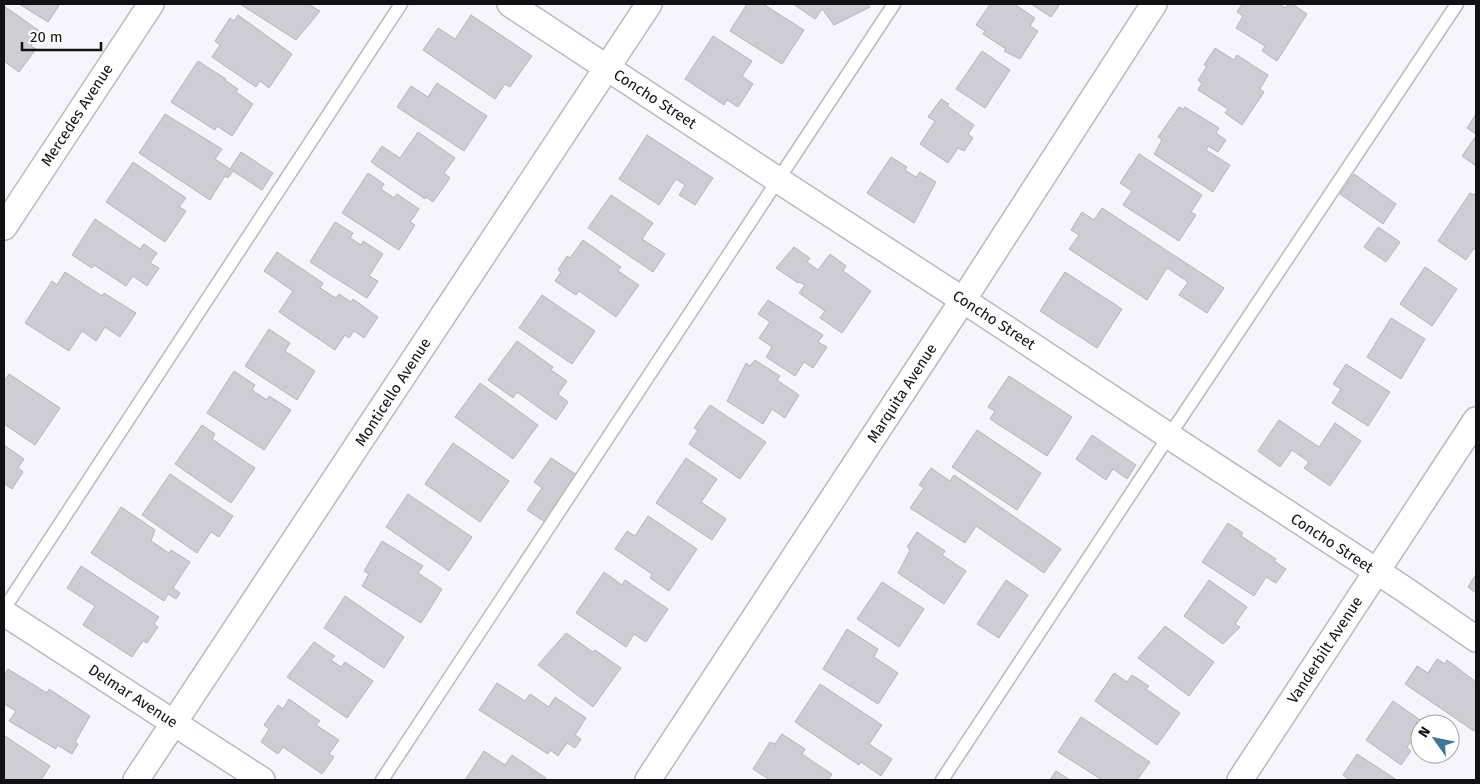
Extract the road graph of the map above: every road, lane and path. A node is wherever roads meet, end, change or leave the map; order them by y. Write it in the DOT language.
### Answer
graph roads {
  1 [pos="151,4"];
  2 [pos="401,4"];
  3 [pos="510,4"];
  4 [pos="649,4"];
  5 [pos="894,4"];
  6 [pos="1154,4"];
  7 [pos="1457,4"];
  8 [pos="607,68"];
  9 [pos="778,180"];
  10 [pos="4,227"];
  11 [pos="963,300"];
  12 [pos="1476,420"];
  13 [pos="1169,436"];
  14 [pos="1376,572"];
  15 [pos="4,611"];
  16 [pos="1476,639"];
  17 [pos="175,723"];
  18 [pos="136,780"];
  19 [pos="262,780"];
  20 [pos="382,780"];
  21 [pos="648,780"];
  22 [pos="942,780"];
  23 [pos="1240,780"];
  1 -- 10 [label="street, Mercedes Avenue"];
  2 -- 15 [label="lane"];
  3 -- 8 [label="street, Concho Street"];
  4 -- 8 [label="street, Monticello Avenue"];
  5 -- 9 [label="lane"];
  6 -- 11 [label="street, Marquita Avenue"];
  7 -- 13 [label="lane"];
  8 -- 9 [label="street, Concho Street"];
  8 -- 17 [label="street, Monticello Avenue"];
  9 -- 11 [label="street, Concho Street"];
  9 -- 20 [label="lane"];
  11 -- 13 [label="street, Concho Street"];
  11 -- 21 [label="street, Marquita Avenue"];
  12 -- 14 [label="street, Vanderbilt Avenue"];
  13 -- 14 [label="street, Concho Street"];
  13 -- 22 [label="lane"];
  14 -- 16 [label="street, Concho Street"];
  14 -- 23 [label="street, Vanderbilt Avenue"];
  15 -- 17 [label="street, Delmar Avenue"];
  17 -- 18 [label="street, Monticello Avenue"];
  17 -- 19 [label="street, Delmar Avenue"];
}
